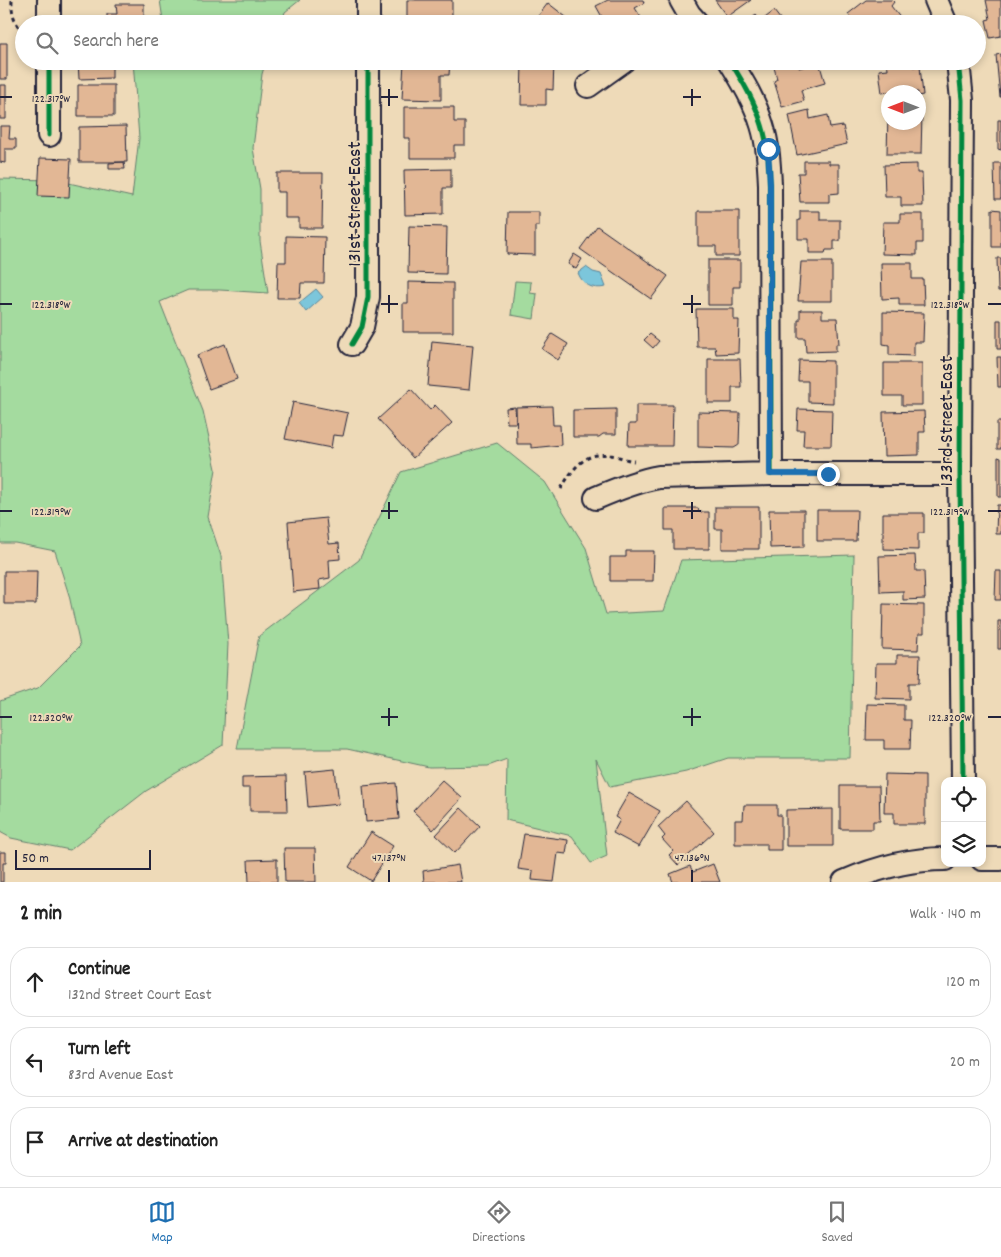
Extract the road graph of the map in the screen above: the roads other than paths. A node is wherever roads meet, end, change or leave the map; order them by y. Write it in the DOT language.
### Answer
graph roads {
  1 [pos="49,0"];
  2 [pos="368,0"];
  3 [pos="936,0"];
  4 [pos="49,15"];
  5 [pos="368,15"];
  6 [pos="942,15"];
  7 [pos="49,70"];
  8 [pos="368,70"];
  9 [pos="610,70"];
  10 [pos="735,70"];
  11 [pos="959,70"];
  12 [pos="588,86"];
  13 [pos="49,135"];
  14 [pos="352,344"];
  15 [pos="770,474"];
  16 [pos="960,474"];
  17 [pos="596,498"];
  18 [pos="963,777"];
  19 [pos="941,859"];
  20 [pos="986,859"];
  21 [pos="1001,859"];
  22 [pos="844,882"];
  1 -- 4 [label="street"];
  2 -- 5 [label="street"];
  3 -- 6 [label="street"];
  7 -- 13 [label="street"];
  8 -- 14 [label="street, 131st Street East"];
  9 -- 12 [label="street"];
  10 -- 15 [label="street"];
  11 -- 16 [label="street, 133rd Street East"];
  15 -- 16 [label="street"];
  15 -- 17 [label="street"];
  16 -- 18 [label="street, 133rd Street East"];
  19 -- 22 [label="street"];
  20 -- 21 [label="street"];
}
